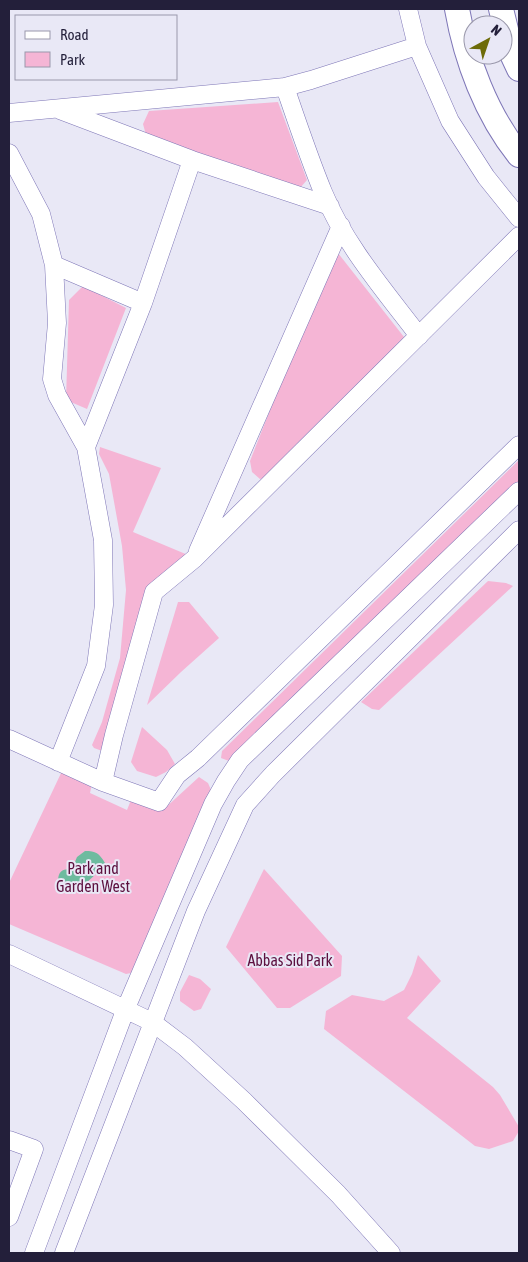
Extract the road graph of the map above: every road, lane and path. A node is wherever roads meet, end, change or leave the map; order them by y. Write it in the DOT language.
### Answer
graph roads {
  1 [pos="408,9"];
  2 [pos="457,9"];
  3 [pos="501,9"];
  4 [pos="417,46"];
  5 [pos="519,69"];
  6 [pos="285,87"];
  7 [pos="57,108"];
  8 [pos="9,113"];
  9 [pos="9,153"];
  10 [pos="519,155"];
  11 [pos="192,160"];
  12 [pos="330,206"];
  13 [pos="519,218"];
  14 [pos="341,226"];
  15 [pos="519,236"];
  16 [pos="54,265"];
  17 [pos="143,303"];
  18 [pos="419,336"];
  19 [pos="519,445"];
  20 [pos="86,447"];
  21 [pos="519,490"];
  22 [pos="519,530"];
  23 [pos="194,559"];
  24 [pos="9,738"];
  25 [pos="58,762"];
  26 [pos="103,782"];
  27 [pos="9,954"];
  28 [pos="126,1008"];
  29 [pos="152,1022"];
  30 [pos="9,1140"];
  31 [pos="9,1217"];
  32 [pos="34,1253"];
  33 [pos="64,1253"];
  34 [pos="391,1253"];
  1 -- 4 [label="street"];
  2 -- 10 [label="street"];
  3 -- 5 [label="street"];
  4 -- 6 [label="street"];
  4 -- 13 [label="street"];
  6 -- 7 [label="street"];
  6 -- 12 [label="street"];
  7 -- 8 [label="street"];
  7 -- 11 [label="street"];
  9 -- 16 [label="street"];
  11 -- 12 [label="street"];
  11 -- 17 [label="street"];
  12 -- 14 [label="street"];
  14 -- 18 [label="street"];
  14 -- 23 [label="street"];
  15 -- 18 [label="street"];
  16 -- 17 [label="street"];
  16 -- 20 [label="street"];
  17 -- 20 [label="street"];
  18 -- 23 [label="street"];
  19 -- 26 [label="street"];
  20 -- 25 [label="street"];
  21 -- 28 [label="street"];
  22 -- 29 [label="street"];
  23 -- 26 [label="street"];
  24 -- 25 [label="street"];
  25 -- 26 [label="street"];
  27 -- 28 [label="street"];
  28 -- 29 [label="street"];
  28 -- 32 [label="street"];
  29 -- 33 [label="street"];
  29 -- 34 [label="street"];
  30 -- 31 [label="street"];
}
